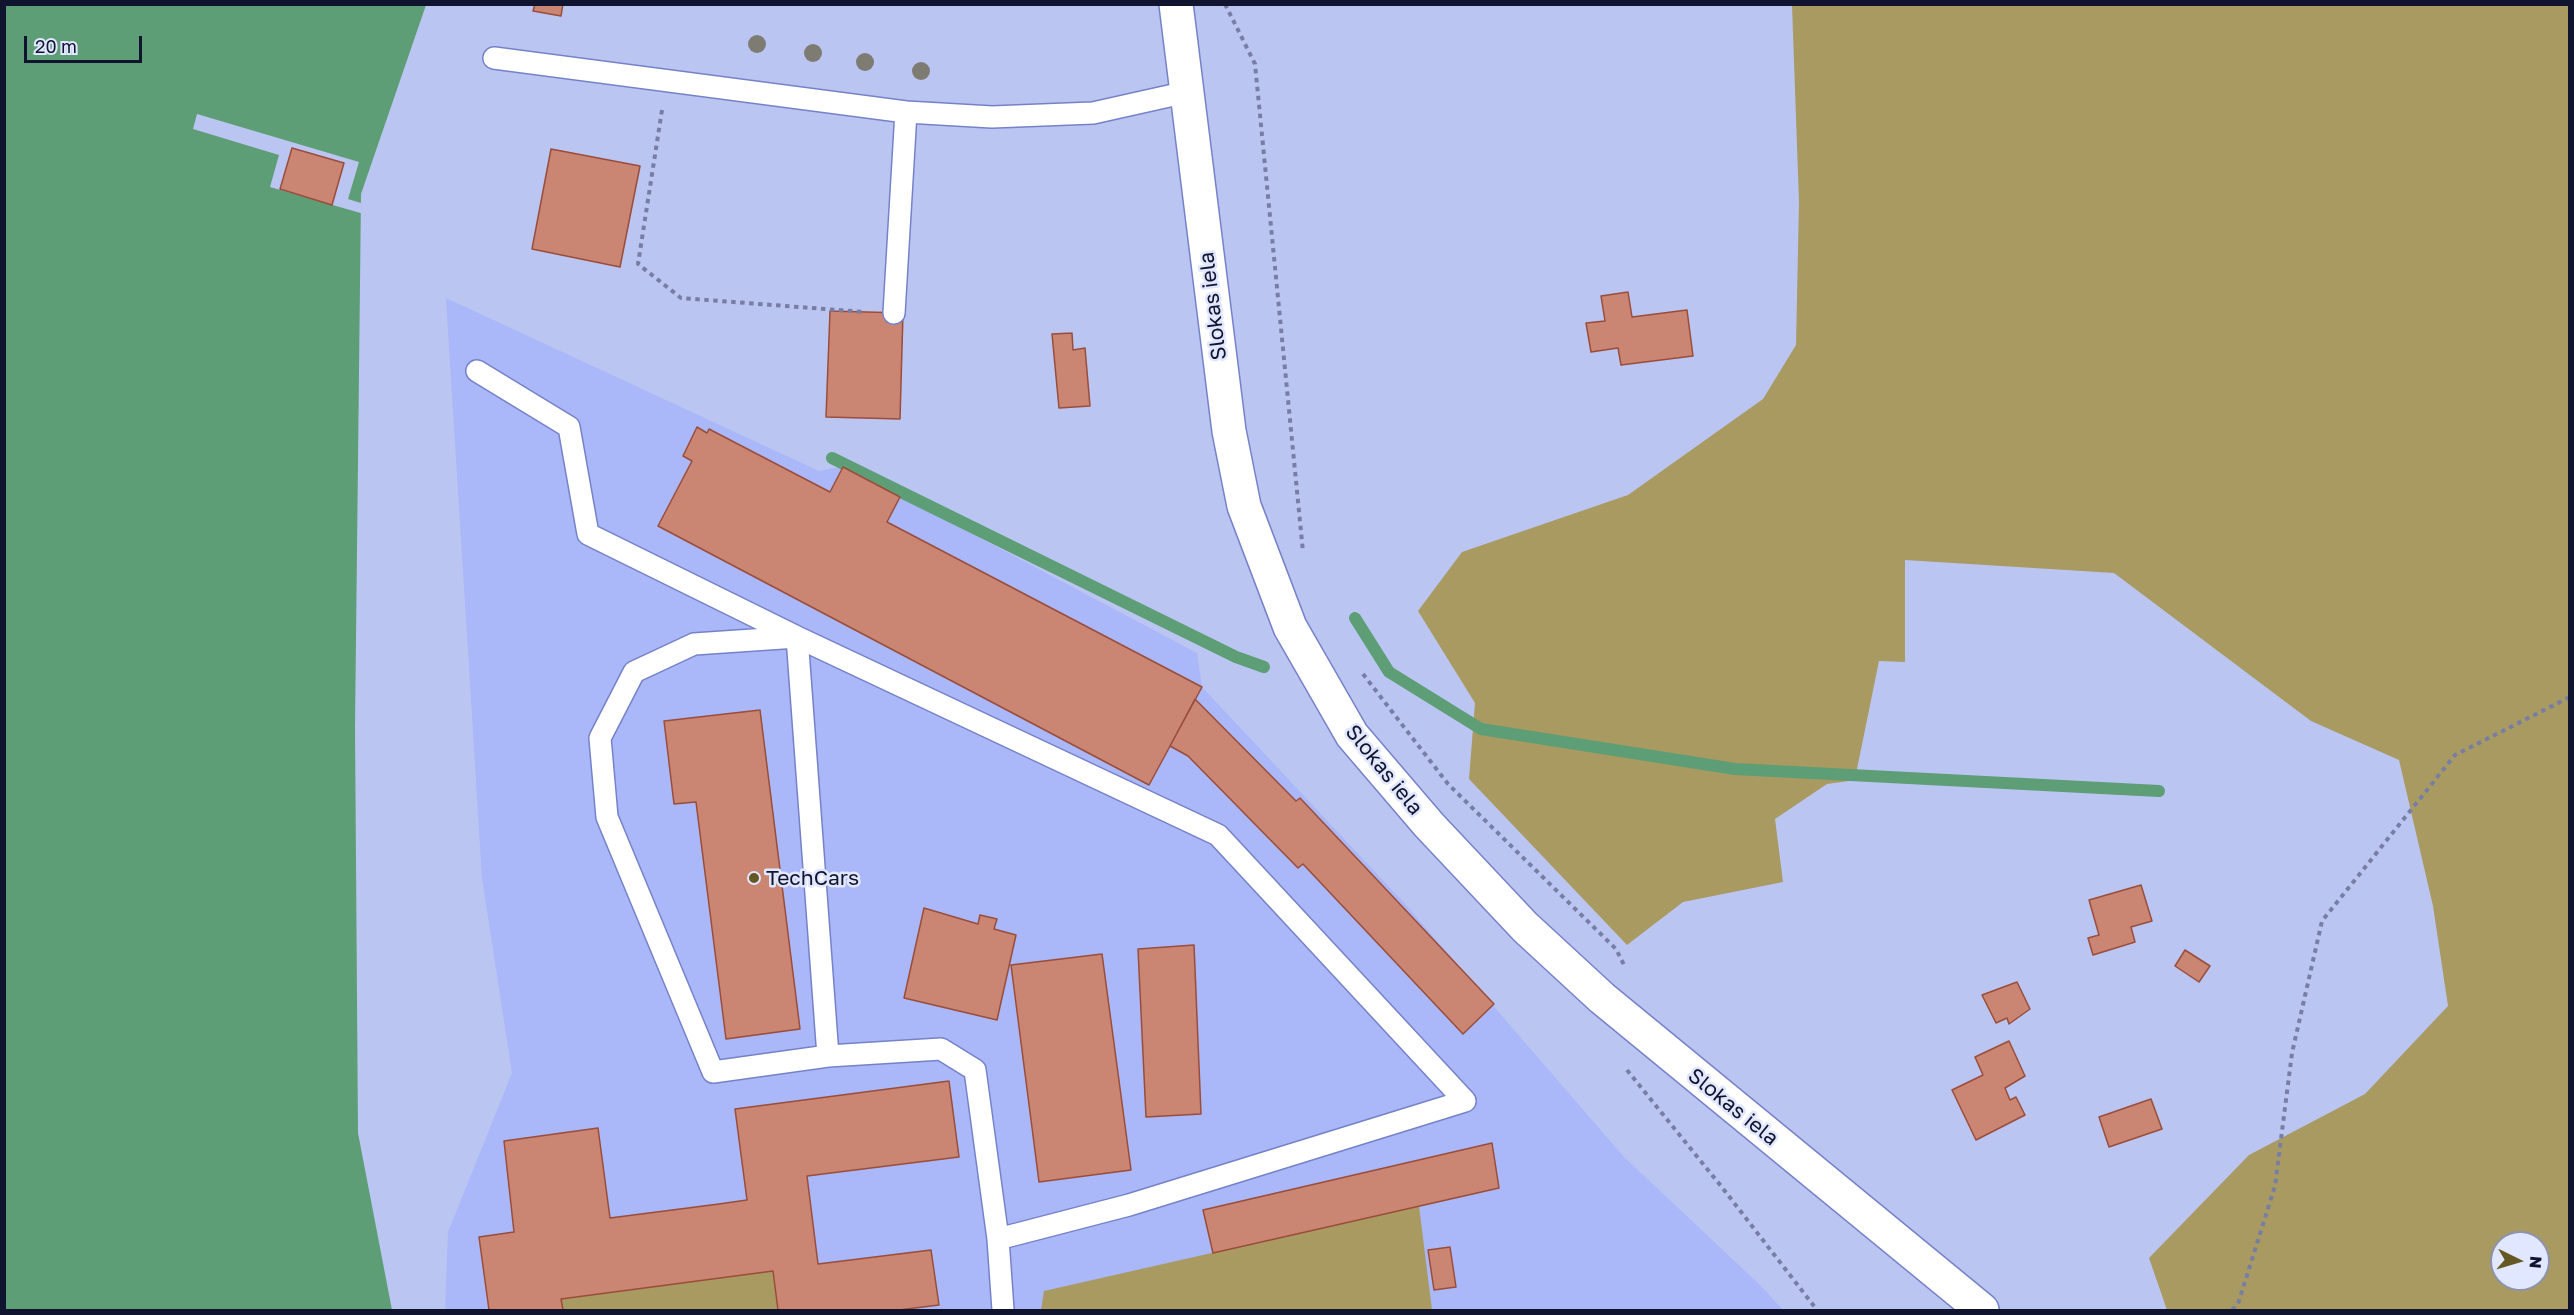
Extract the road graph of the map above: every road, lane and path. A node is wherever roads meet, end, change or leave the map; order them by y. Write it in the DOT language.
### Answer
graph roads {
  1 [pos="1176,4"];
  2 [pos="1225,4"];
  3 [pos="494,58"];
  4 [pos="666,79"];
  5 [pos="1187,92"];
  6 [pos="906,112"];
  7 [pos="894,313"];
  8 [pos="477,371"];
  9 [pos="1304,555"];
  10 [pos="797,637"];
  11 [pos="1357,667"];
  12 [pos="2570,697"];
  13 [pos="1630,976"];
  14 [pos="828,1056"];
  15 [pos="1624,1065"];
  16 [pos="998,1239"];
  17 [pos="1979,1310"];
  18 [pos="1003,1311"];
  19 [pos="1817,1311"];
  20 [pos="2232,1311"];
  1 -- 5 [label="main road, Slokas iela"];
  2 -- 9 [label="path"];
  3 -- 4 [label="lane"];
  4 -- 6 [label="lane"];
  4 -- 7 [label="path"];
  5 -- 6 [label="lane"];
  5 -- 17 [label="main road, Slokas iela"];
  6 -- 7 [label="lane"];
  8 -- 10 [label="lane"];
  10 -- 14 [label="lane"];
  10 -- 14 [label="lane"];
  10 -- 16 [label="lane"];
  11 -- 13 [label="path"];
  12 -- 20 [label="path"];
  14 -- 16 [label="lane"];
  15 -- 19 [label="path"];
  16 -- 18 [label="lane"];
}
